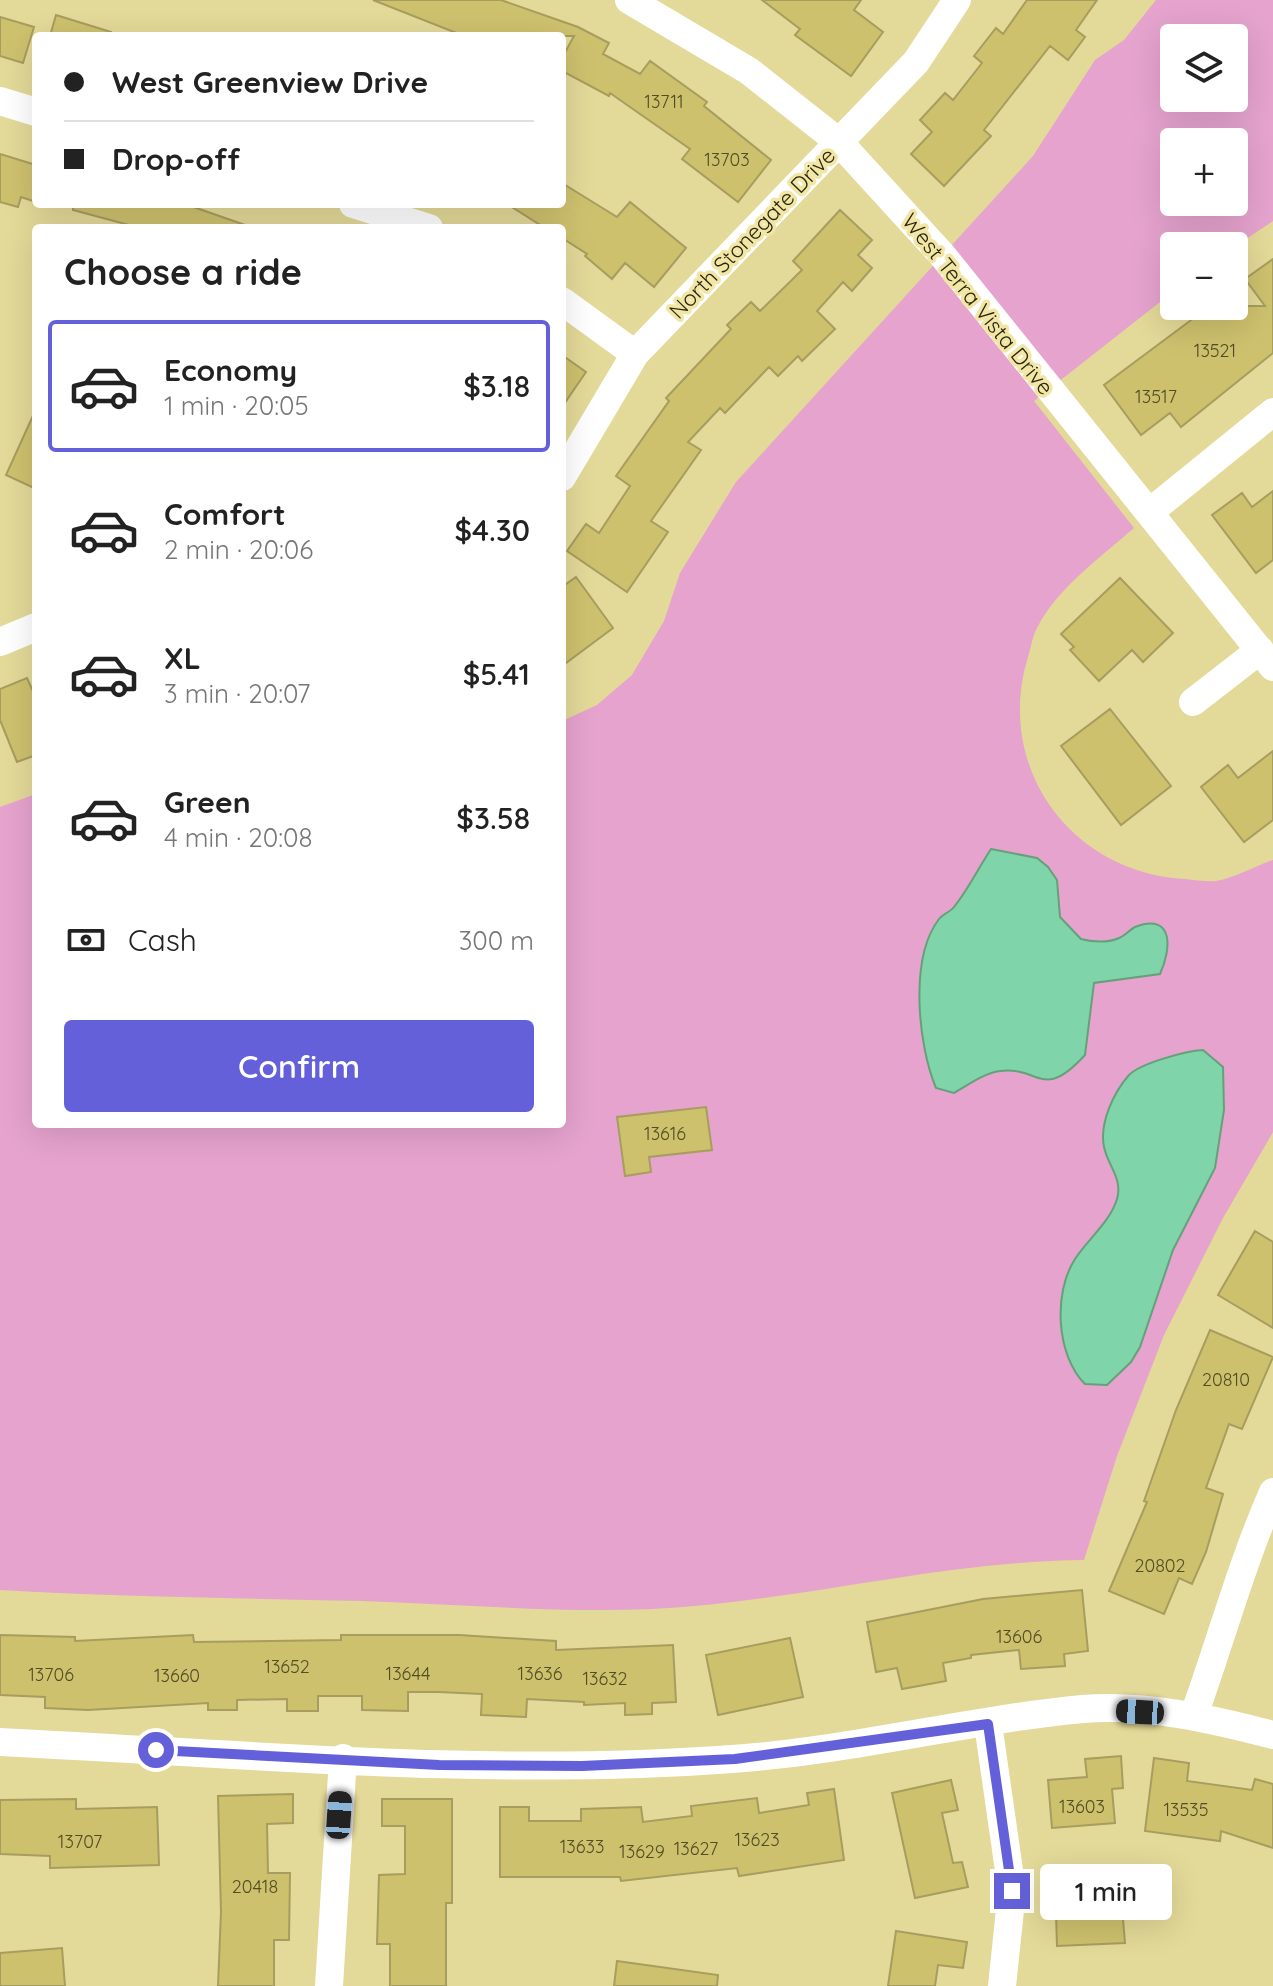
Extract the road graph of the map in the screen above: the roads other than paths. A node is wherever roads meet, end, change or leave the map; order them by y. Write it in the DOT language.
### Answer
graph roads {
  1 [pos="629,0"];
  2 [pos="957,0"];
  3 [pos="0,101"];
  4 [pos="32,111"];
  5 [pos="839,142"];
  6 [pos="366,208"];
  7 [pos="416,224"];
  8 [pos="566,304"];
  9 [pos="635,354"];
  10 [pos="1273,412"];
  11 [pos="566,470"];
  12 [pos="1151,511"];
  13 [pos="32,629"];
  14 [pos="0,642"];
  15 [pos="1266,658"];
  16 [pos="1193,702"];
  17 [pos="1273,1492"];
  18 [pos="1194,1715"];
  19 [pos="988,1724"];
  20 [pos="1273,1735"];
  21 [pos="0,1742"];
  22 [pos="343,1758"];
  23 [pos="329,1986"];
  24 [pos="1002,1986"];
  1 -- 5 [label="street, West Terra Vista Drive"];
  2 -- 5 [label="street, North Stonegate Drive"];
  3 -- 4 [label="street"];
  5 -- 9 [label="street, North Stonegate Drive"];
  5 -- 12 [label="street, West Terra Vista Drive"];
  6 -- 7 [label="street"];
  8 -- 9 [label="street"];
  9 -- 11 [label="street, North Stonegate Drive"];
  10 -- 12 [label="street"];
  12 -- 15 [label="street, West Terra Vista Drive"];
  13 -- 14 [label="street"];
  15 -- 16 [label="street"];
  17 -- 18 [label="street"];
  18 -- 19 [label="street"];
  18 -- 20 [label="street"];
  19 -- 22 [label="street"];
  19 -- 24 [label="street"];
  21 -- 22 [label="street"];
  22 -- 23 [label="street"];
}
